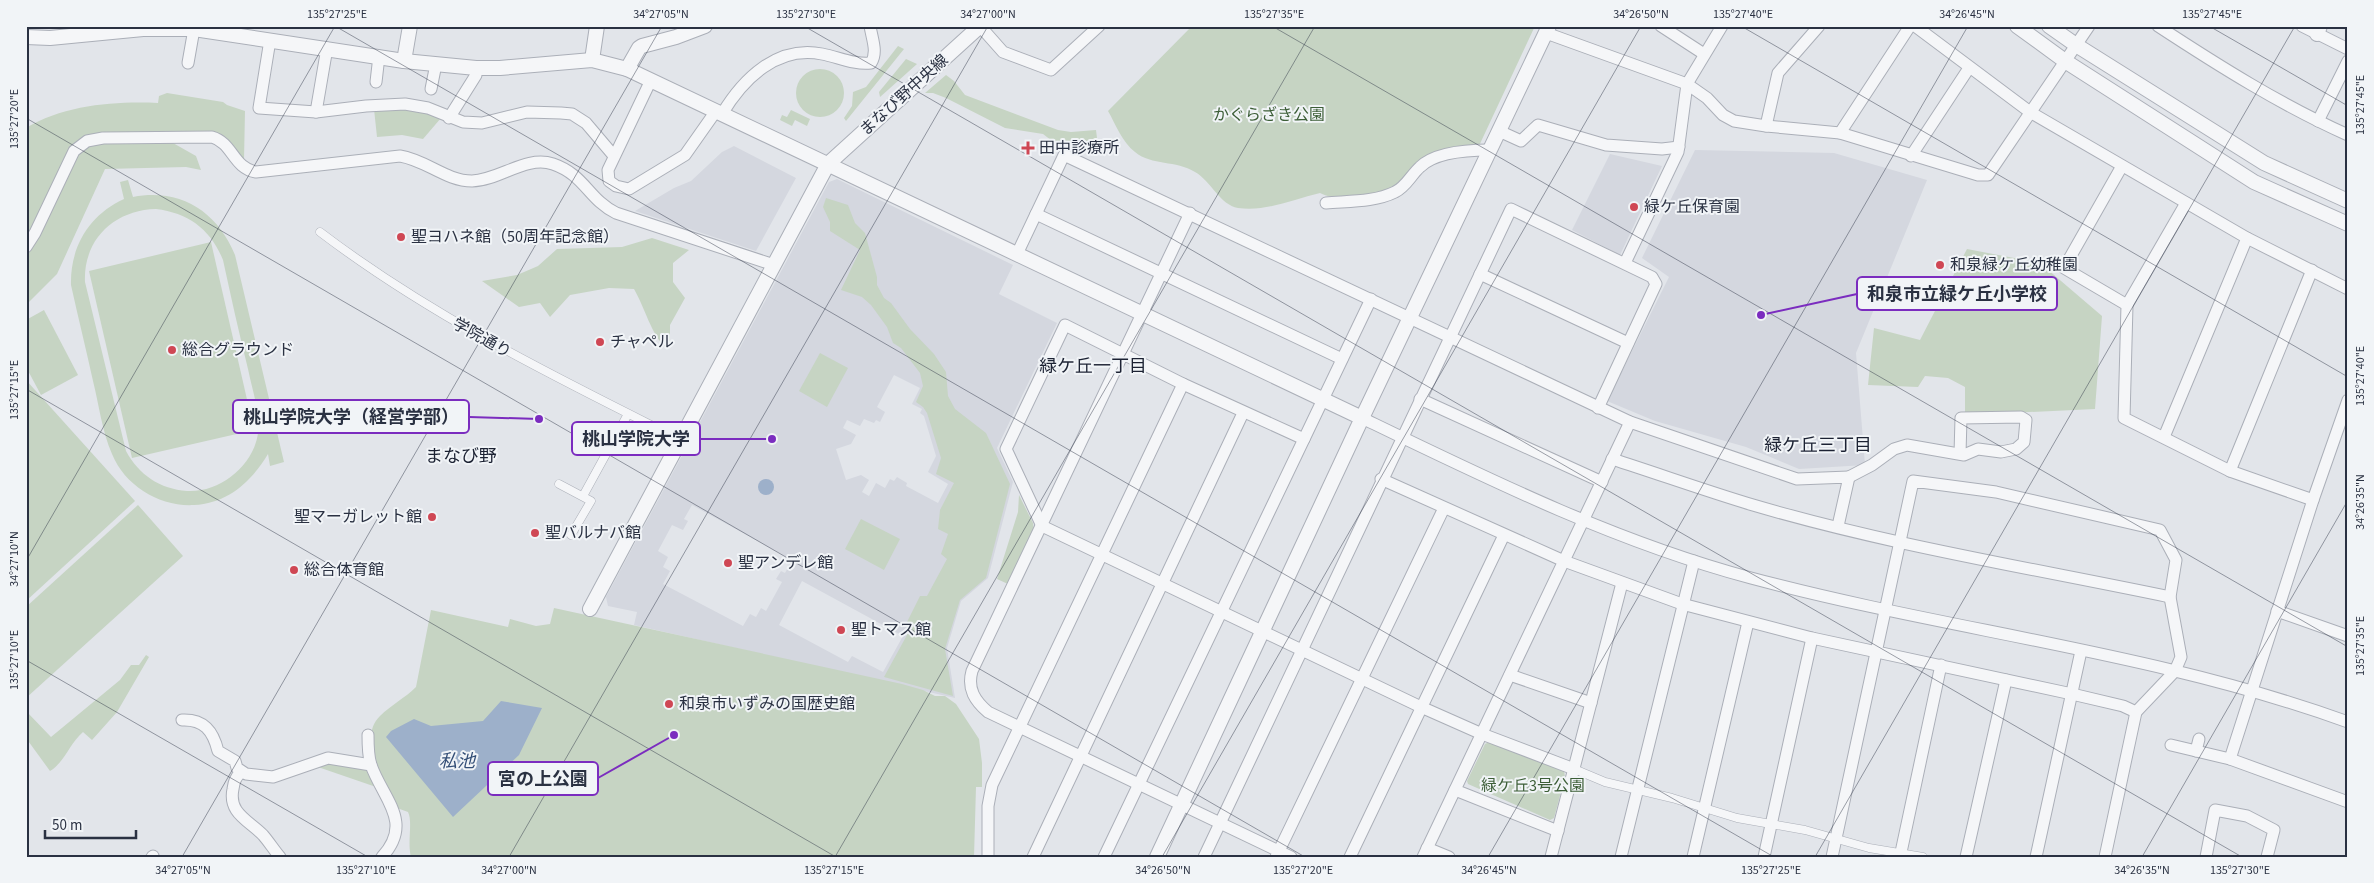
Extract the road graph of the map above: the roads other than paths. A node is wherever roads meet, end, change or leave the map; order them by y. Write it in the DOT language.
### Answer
graph roads {
  1 [pos="410,26"];
  2 [pos="705,26"];
  3 [pos="870,26"];
  4 [pos="980,26"];
  5 [pos="1099,26"];
  6 [pos="1661,26"];
  7 [pos="1722,26"];
  8 [pos="1819,26"];
  9 [pos="1910,26"];
  10 [pos="1915,26"];
  11 [pos="2017,26"];
  12 [pos="2049,26"];
  13 [pos="2089,26"];
  14 [pos="2158,26"];
  15 [pos="2302,26"];
  16 [pos="594,28"];
  17 [pos="194,29"];
  18 [pos="227,30"];
  19 [pos="1548,30"];
  20 [pos="2318,30"];
  21 [pos="26,37"];
  22 [pos="270,40"];
  23 [pos="2076,45"];
  24 [pos="327,48"];
  25 [pos="2348,49"];
  26 [pos="1704,54"];
  27 [pos="379,56"];
  28 [pos="592,60"];
  29 [pos="404,61"];
  30 [pos="2065,61"];
  31 [pos="2348,61"];
  32 [pos="188,63"];
  33 [pos="436,64"];
  34 [pos="476,68"];
  35 [pos="1969,68"];
  36 [pos="627,69"];
  37 [pos="651,80"];
  38 [pos="376,82"];
  39 [pos="1687,84"];
  40 [pos="431,89"];
  41 [pos="316,112"];
  42 [pos="719,112"];
  43 [pos="2030,112"];
  44 [pos="449,118"];
  45 [pos="2318,121"];
  46 [pos="1766,126"];
  47 [pos="1499,131"];
  48 [pos="1840,133"];
  49 [pos="2348,135"];
  50 [pos="1679,147"];
  51 [pos="1490,150"];
  52 [pos="614,156"];
  53 [pos="1911,156"];
  54 [pos="828,164"];
  55 [pos="2122,166"];
  56 [pos="2348,201"];
  57 [pos="1326,203"];
  58 [pos="2186,203"];
  59 [pos="1036,214"];
  60 [pos="1190,214"];
  61 [pos="2348,224"];
  62 [pos="320,232"];
  63 [pos="2247,238"];
  64 [pos="26,247"];
  65 [pos="1017,254"];
  66 [pos="1625,263"];
  67 [pos="774,265"];
  68 [pos="2312,270"];
  69 [pos="1163,273"];
  70 [pos="1480,274"];
  71 [pos="2348,289"];
  72 [pos="1371,299"];
  73 [pos="2127,305"];
  74 [pos="1143,313"];
  75 [pos="1410,319"];
  76 [pos="1450,337"];
  77 [pos="1628,343"];
  78 [pos="1124,354"];
  79 [pos="1342,359"];
  80 [pos="1183,384"];
  81 [pos="1420,399"];
  82 [pos="1323,400"];
  83 [pos="2348,400"];
  84 [pos="1598,408"];
  85 [pos="1244,412"];
  86 [pos="628,414"];
  87 [pos="1362,418"];
  88 [pos="1630,422"];
  89 [pos="655,427"];
  90 [pos="1402,437"];
  91 [pos="2164,438"];
  92 [pos="1304,439"];
  93 [pos="1960,454"];
  94 [pos="1612,459"];
  95 [pos="2230,471"];
  96 [pos="1849,476"];
  97 [pos="1381,479"];
  98 [pos="1602,482"];
  99 [pos="559,484"];
  100 [pos="583,496"];
  101 [pos="2312,500"];
  102 [pos="1444,508"];
  103 [pos="1583,520"];
  104 [pos="1042,526"];
  105 [pos="1838,526"];
  106 [pos="571,535"];
  107 [pos="1504,535"];
  108 [pos="1900,541"];
  109 [pos="1101,555"];
  110 [pos="1564,561"];
  111 [pos="1694,561"];
  112 [pos="1622,583"];
  113 [pos="1162,584"];
  114 [pos="2170,597"];
  115 [pos="1682,604"];
  116 [pos="590,609"];
  117 [pos="1887,609"];
  118 [pos="2277,611"];
  119 [pos="1221,612"];
  120 [pos="1748,622"];
  121 [pos="1261,632"];
  122 [pos="2348,636"];
  123 [pos="1812,638"];
  124 [pos="1301,650"];
  125 [pos="1878,651"];
  126 [pos="2081,651"];
  127 [pos="1941,665"];
  128 [pos="2175,671"];
  129 [pos="1510,675"];
  130 [pos="1361,678"];
  131 [pos="2006,680"];
  132 [pos="2252,690"];
  133 [pos="2072,694"];
  134 [pos="1591,703"];
  135 [pos="1421,707"];
  136 [pos="2136,712"];
  137 [pos="182,720"];
  138 [pos="2348,722"];
  139 [pos="1019,728"];
  140 [pos="1482,734"];
  141 [pos="368,735"];
  142 [pos="2199,739"];
  143 [pos="2171,745"];
  144 [pos="2196,751"];
  145 [pos="1080,757"];
  146 [pos="2230,759"];
  147 [pos="371,765"];
  148 [pos="1574,769"];
  149 [pos="240,772"];
  150 [pos="1140,785"];
  151 [pos="1455,790"];
  152 [pos="1637,791"];
  153 [pos="2348,802"];
  154 [pos="1180,804"];
  155 [pos="1704,810"];
  156 [pos="1220,822"];
  157 [pos="1771,825"];
  158 [pos="1558,831"];
  159 [pos="1836,839"];
  160 [pos="1425,852"];
  161 [pos="1278,854"];
  162 [pos="1900,855"];
  163 [pos="280,857"];
  164 [pos="382,857"];
  165 [pos="988,857"];
  166 [pos="1033,857"];
  167 [pos="1104,857"];
  168 [pos="1156,857"];
  169 [pos="1204,857"];
  170 [pos="1291,857"];
  171 [pos="1350,857"];
  172 [pos="1448,857"];
  173 [pos="1551,857"];
  174 [pos="1621,857"];
  175 [pos="1693,857"];
  176 [pos="1764,857"];
  177 [pos="1832,857"];
  178 [pos="1923,857"];
  179 [pos="1966,857"];
  180 [pos="2036,857"];
  181 [pos="2105,857"];
  182 [pos="2206,857"];
  183 [pos="2267,857"];
  1 -- 29 [label="street"];
  2 -- 36 [label="street"];
  3 -- 42 [label="street"];
  4 -- 5 [label="street"];
  4 -- 54 [label="street, まなび野中央線"];
  6 -- 26 [label="street"];
  7 -- 26 [label="street"];
  8 -- 46 [label="street"];
  9 -- 48 [label="street"];
  10 -- 35 [label="street"];
  11 -- 30 [label="street"];
  12 -- 23 [label="street"];
  13 -- 23 [label="street"];
  14 -- 45 [label="street"];
  15 -- 20 [label="street"];
  16 -- 28 [label="street"];
  17 -- 18 [label="street"];
  17 -- 21 [label="street"];
  17 -- 32 [label="street"];
  18 -- 22 [label="street"];
  19 -- 39 [label="street"];
  19 -- 47 [label="street"];
  20 -- 25 [label="street"];
  22 -- 24 [label="street"];
  22 -- 41 [label="street"];
  23 -- 30 [label="street"];
  23 -- 56 [label="street"];
  24 -- 27 [label="street"];
  24 -- 41 [label="street"];
  26 -- 39 [label="street"];
  27 -- 29 [label="street"];
  27 -- 38 [label="street"];
  28 -- 34 [label="street"];
  28 -- 36 [label="street"];
  29 -- 33 [label="street"];
  30 -- 43 [label="street"];
  30 -- 61 [label="street"];
  31 -- 45 [label="street"];
  33 -- 34 [label="street"];
  33 -- 40 [label="street"];
  34 -- 44 [label="street"];
  35 -- 43 [label="street"];
  35 -- 53 [label="street"];
  36 -- 37 [label="street"];
  37 -- 42 [label="street"];
  37 -- 52 [label="street"];
  39 -- 46 [label="street"];
  39 -- 50 [label="street"];
  41 -- 44 [label="street"];
  42 -- 52 [label="street"];
  42 -- 54 [label="street"];
  43 -- 53 [label="street"];
  43 -- 55 [label="street"];
  44 -- 52 [label="street"];
  45 -- 49 [label="street"];
  46 -- 48 [label="street"];
  47 -- 50 [label="street"];
  47 -- 51 [label="street"];
  48 -- 53 [label="street"];
  50 -- 66 [label="street"];
  51 -- 57 [label="street"];
  51 -- 75 [label="street"];
  54 -- 65 [label="street"];
  54 -- 67 [label="street, まなび野中央線"];
  55 -- 58 [label="street"];
  55 -- 73 [label="street"];
  58 -- 63 [label="street"];
  58 -- 73 [label="street"];
  59 -- 60 [label="street"];
  59 -- 65 [label="street"];
  59 -- 69 [label="street"];
  60 -- 69 [label="street"];
  60 -- 72 [label="street"];
  62 -- 86 [label="street, 学院通り"];
  63 -- 68 [label="street"];
  63 -- 91 [label="street"];
  64 -- 67 [label="street"];
  65 -- 74 [label="street"];
  66 -- 70 [label="street"];
  66 -- 77 [label="street"];
  67 -- 116 [label="street, まなび野中央線"];
  68 -- 71 [label="street"];
  68 -- 95 [label="street"];
  69 -- 74 [label="street"];
  69 -- 79 [label="street"];
  70 -- 76 [label="street"];
  70 -- 77 [label="street"];
  72 -- 75 [label="street"];
  72 -- 79 [label="street"];
  73 -- 91 [label="street"];
  74 -- 78 [label="street"];
  74 -- 82 [label="street"];
  75 -- 76 [label="street"];
  75 -- 87 [label="street"];
  76 -- 81 [label="street"];
  76 -- 84 [label="street"];
  77 -- 84 [label="street"];
  78 -- 80 [label="street"];
  78 -- 104 [label="street"];
  78 -- 104 [label="street"];
  79 -- 82 [label="street"];
  80 -- 85 [label="street"];
  80 -- 109 [label="street"];
  81 -- 90 [label="street"];
  81 -- 98 [label="street"];
  82 -- 87 [label="street"];
  82 -- 92 [label="street"];
  83 -- 101 [label="street"];
  84 -- 88 [label="street"];
  85 -- 92 [label="street"];
  85 -- 113 [label="street"];
  86 -- 89 [label="street, 学院通り"];
  86 -- 100 [label="street"];
  87 -- 90 [label="street"];
  87 -- 121 [label="street"];
  88 -- 94 [label="street"];
  88 -- 96 [label="street"];
  90 -- 97 [label="street"];
  90 -- 103 [label="street"];
  91 -- 95 [label="street"];
  92 -- 119 [label="street"];
  93 -- 93 [label="street"];
  93 -- 96 [label="street"];
  94 -- 98 [label="street"];
  94 -- 105 [label="street"];
  95 -- 101 [label="street"];
  96 -- 105 [label="street"];
  97 -- 102 [label="street"];
  97 -- 124 [label="street"];
  98 -- 103 [label="street"];
  99 -- 100 [label="street"];
  100 -- 106 [label="street"];
  101 -- 118 [label="street"];
  102 -- 107 [label="street"];
  102 -- 130 [label="street"];
  103 -- 110 [label="street"];
  103 -- 111 [label="street"];
  104 -- 109 [label="street"];
  104 -- 139 [label="street"];
  105 -- 108 [label="street"];
  107 -- 110 [label="street"];
  107 -- 135 [label="street"];
  108 -- 114 [label="street"];
  108 -- 114 [label="street"];
  108 -- 117 [label="street"];
  109 -- 113 [label="street"];
  109 -- 139 [label="street"];
  110 -- 112 [label="street"];
  110 -- 129 [label="street"];
  111 -- 115 [label="street"];
  111 -- 117 [label="street"];
  112 -- 115 [label="street"];
  112 -- 134 [label="street"];
  113 -- 119 [label="street"];
  113 -- 145 [label="street"];
  114 -- 128 [label="street"];
  115 -- 120 [label="street"];
  115 -- 152 [label="street"];
  117 -- 125 [label="street"];
  117 -- 126 [label="street"];
  118 -- 122 [label="street"];
  118 -- 132 [label="street"];
  119 -- 121 [label="street"];
  119 -- 150 [label="street"];
  120 -- 123 [label="street"];
  120 -- 155 [label="street"];
  121 -- 124 [label="street"];
  121 -- 154 [label="street"];
  123 -- 125 [label="street"];
  123 -- 157 [label="street"];
  124 -- 130 [label="street"];
  124 -- 156 [label="street"];
  125 -- 127 [label="street"];
  125 -- 159 [label="street"];
  126 -- 128 [label="street"];
  126 -- 133 [label="street"];
  127 -- 131 [label="street"];
  127 -- 162 [label="street"];
  128 -- 132 [label="street"];
  128 -- 136 [label="street"];
  129 -- 134 [label="street"];
  129 -- 140 [label="street"];
  130 -- 135 [label="street"];
  130 -- 161 [label="street"];
  131 -- 133 [label="street"];
  131 -- 179 [label="street"];
  132 -- 138 [label="street"];
  132 -- 146 [label="street"];
  133 -- 136 [label="street"];
  133 -- 180 [label="street"];
  134 -- 148 [label="street"];
  135 -- 140 [label="street"];
  135 -- 171 [label="street"];
  136 -- 181 [label="street"];
  137 -- 149 [label="street"];
  139 -- 145 [label="street"];
  139 -- 165 [label="street"];
  140 -- 148 [label="street"];
  140 -- 151 [label="street"];
  141 -- 147 [label="street"];
  142 -- 144 [label="street"];
  143 -- 144 [label="street"];
  144 -- 146 [label="street"];
  145 -- 150 [label="street"];
  145 -- 166 [label="street"];
  146 -- 153 [label="street"];
  147 -- 149 [label="street"];
  147 -- 164 [label="street"];
  148 -- 152 [label="street"];
  148 -- 158 [label="street"];
  149 -- 163 [label="street"];
  150 -- 154 [label="street"];
  150 -- 167 [label="street"];
  151 -- 158 [label="street"];
  151 -- 160 [label="street"];
  152 -- 155 [label="street"];
  152 -- 174 [label="street"];
  154 -- 156 [label="street"];
  154 -- 168 [label="street"];
  155 -- 157 [label="street"];
  155 -- 175 [label="street"];
  156 -- 161 [label="street"];
  156 -- 169 [label="street"];
  157 -- 159 [label="street"];
  157 -- 176 [label="street"];
  158 -- 173 [label="street"];
  159 -- 162 [label="street"];
  159 -- 177 [label="street"];
  160 -- 172 [label="street"];
  161 -- 170 [label="street"];
  162 -- 178 [label="street"];
  182 -- 183 [label="street"];
}
